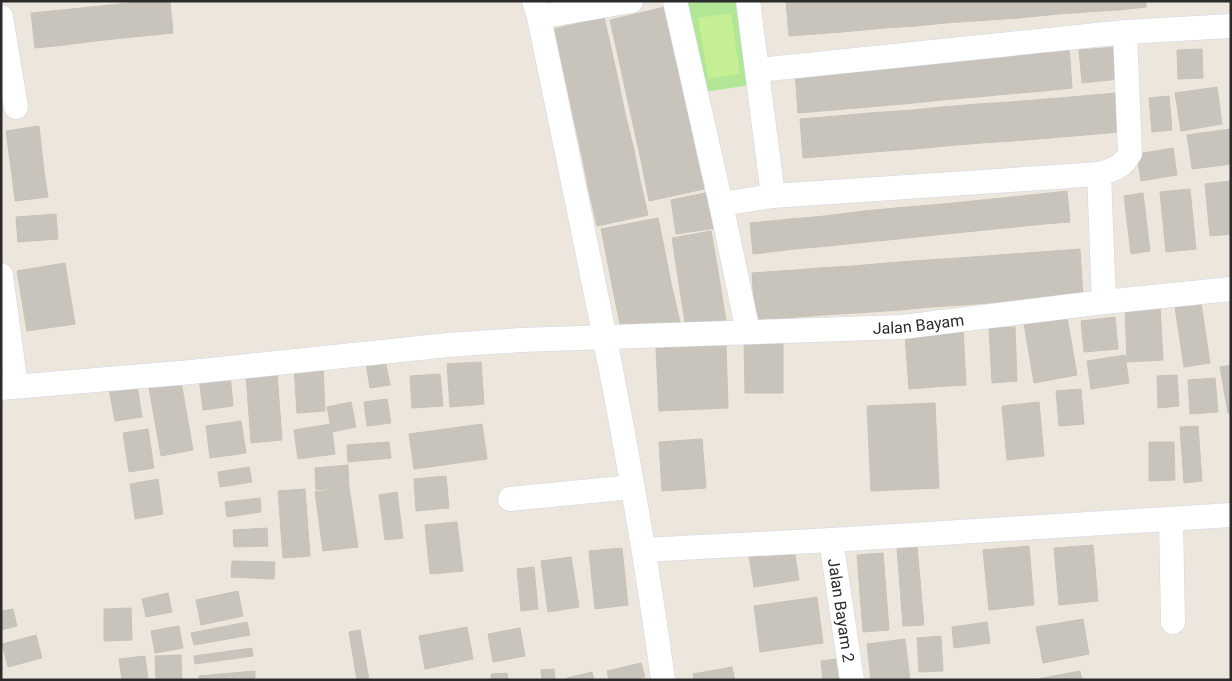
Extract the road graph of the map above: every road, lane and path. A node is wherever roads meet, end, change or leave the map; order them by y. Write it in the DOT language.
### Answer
graph roads {
  1 [pos="631,1"];
  2 [pos="675,1"];
  3 [pos="748,1"];
  4 [pos="536,9"];
  5 [pos="1,17"];
  6 [pos="1231,26"];
  7 [pos="1125,32"];
  8 [pos="758,70"];
  9 [pos="16,107"];
  10 [pos="1099,174"];
  11 [pos="773,196"];
  12 [pos="721,204"];
  13 [pos="1,275"];
  14 [pos="1231,289"];
  15 [pos="1104,302"];
  16 [pos="748,331"];
  17 [pos="604,338"];
  18 [pos="9,387"];
  19 [pos="632,487"];
  20 [pos="510,499"];
  21 [pos="1231,515"];
  22 [pos="1171,519"];
  23 [pos="831,540"];
  24 [pos="644,550"];
  25 [pos="1172,622"];
  26 [pos="663,680"];
  27 [pos="852,680"];
  1 -- 4 [label="street"];
  2 -- 12 [label="street"];
  3 -- 8 [label="street"];
  4 -- 17 [label="street"];
  5 -- 9 [label="street"];
  6 -- 7 [label="street"];
  7 -- 8 [label="street"];
  7 -- 10 [label="street"];
  8 -- 11 [label="street"];
  10 -- 11 [label="street"];
  10 -- 15 [label="street"];
  11 -- 12 [label="street"];
  12 -- 16 [label="street"];
  13 -- 18 [label="street"];
  14 -- 15 [label="street, Jalan Bayam"];
  15 -- 16 [label="street, Jalan Bayam"];
  16 -- 17 [label="street, Jalan Bayam"];
  17 -- 18 [label="street, Jalan Bayam"];
  17 -- 19 [label="street"];
  19 -- 20 [label="street"];
  19 -- 24 [label="street"];
  21 -- 22 [label="street"];
  22 -- 23 [label="street"];
  22 -- 25 [label="street"];
  23 -- 24 [label="street"];
  23 -- 27 [label="street, Jalan Bayam 2"];
  24 -- 26 [label="street"];
}
